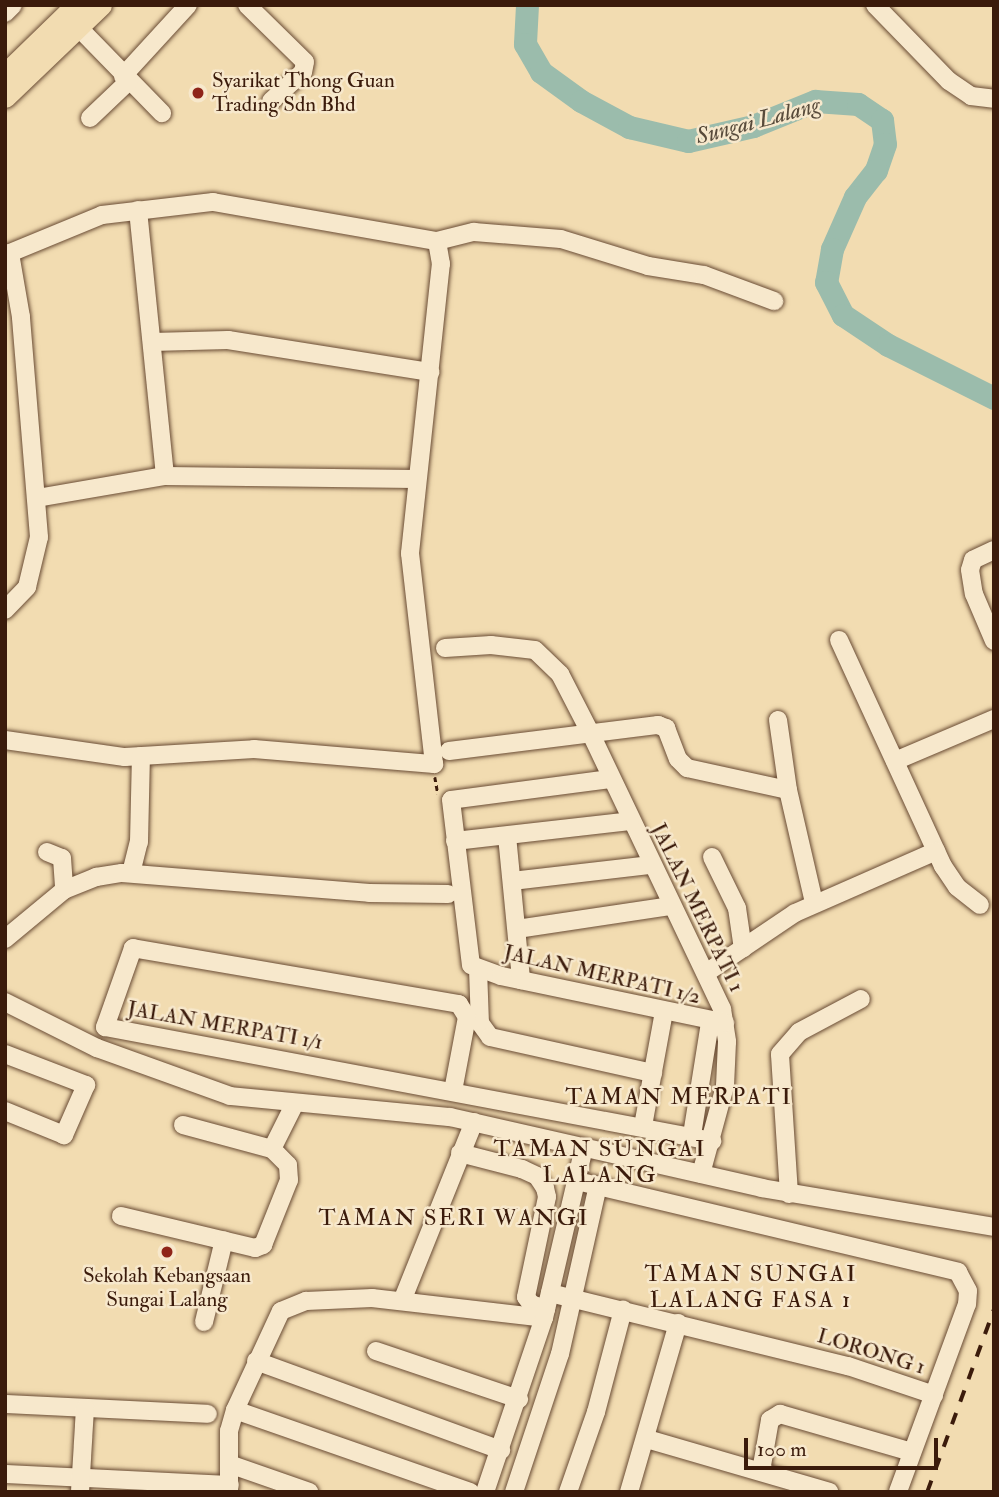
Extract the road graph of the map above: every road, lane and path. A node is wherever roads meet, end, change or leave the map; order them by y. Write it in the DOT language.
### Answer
graph roads {
  1 [pos="13,5"];
  2 [pos="101,5"];
  3 [pos="188,5"];
  4 [pos="247,5"];
  5 [pos="875,5"];
  6 [pos="5,13"];
  7 [pos="69,14"];
  8 [pos="38,43"];
  9 [pos="5,49"];
  10 [pos="5,74"];
  11 [pos="126,78"];
  12 [pos="5,97"];
  13 [pos="994,99"];
  14 [pos="271,101"];
  15 [pos="162,113"];
  16 [pos="90,118"];
  17 [pos="138,210"];
  18 [pos="437,241"];
  19 [pos="8,254"];
  20 [pos="774,301"];
  21 [pos="152,342"];
  22 [pos="430,372"];
  23 [pos="165,476"];
  24 [pos="415,479"];
  25 [pos="37,498"];
  26 [pos="994,550"];
  27 [pos="5,610"];
  28 [pos="839,639"];
  29 [pos="994,641"];
  30 [pos="445,648"];
  31 [pos="994,719"];
  32 [pos="778,720"];
  33 [pos="590,732"];
  34 [pos="5,740"];
  35 [pos="449,751"];
  36 [pos="141,756"];
  37 [pos="895,761"];
  38 [pos="610,779"];
  39 [pos="788,790"];
  40 [pos="629,821"];
  41 [pos="507,836"];
  42 [pos="455,841"];
  43 [pos="936,851"];
  44 [pos="47,852"];
  45 [pos="712,857"];
  46 [pos="651,865"];
  47 [pos="131,873"];
  48 [pos="512,881"];
  49 [pos="64,890"];
  50 [pos="448,894"];
  51 [pos="814,903"];
  52 [pos="980,905"];
  53 [pos="671,906"];
  54 [pos="517,929"];
  55 [pos="5,939"];
  56 [pos="743,949"];
  57 [pos="473,965"];
  58 [pos="706,973"];
  59 [pos="522,980"];
  60 [pos="861,999"];
  61 [pos="5,1002"];
  62 [pos="664,1012"];
  63 [pos="718,1022"];
  64 [pos="104,1027"];
  65 [pos="97,1048"];
  66 [pos="5,1054"];
  67 [pos="653,1073"];
  68 [pos="453,1091"];
  69 [pos="295,1103"];
  70 [pos="5,1111"];
  71 [pos="474,1122"];
  72 [pos="183,1125"];
  73 [pos="643,1126"];
  74 [pos="692,1135"];
  75 [pos="712,1141"];
  76 [pos="584,1147"];
  77 [pos="272,1149"];
  78 [pos="460,1153"];
  79 [pos="701,1174"];
  80 [pos="577,1181"];
  81 [pos="598,1185"];
  82 [pos="789,1194"];
  83 [pos="121,1216"];
  84 [pos="994,1227"];
  85 [pos="224,1240"];
  86 [pos="575,1298"];
  87 [pos="402,1301"];
  88 [pos="547,1307"];
  89 [pos="623,1310"];
  90 [pos="204,1322"];
  91 [pos="678,1323"];
  92 [pos="376,1351"];
  93 [pos="256,1361"];
  94 [pos="934,1395"];
  95 [pos="519,1399"];
  96 [pos="5,1404"];
  97 [pos="85,1408"];
  98 [pos="235,1410"];
  99 [pos="208,1414"];
  100 [pos="647,1438"];
  101 [pos="501,1450"];
  102 [pos="912,1452"];
  103 [pos="232,1465"];
  104 [pos="761,1471"];
  105 [pos="5,1474"];
  106 [pos="80,1485"];
  107 [pos="229,1488"];
  108 [pos="309,1492"];
  109 [pos="470,1492"];
  110 [pos="485,1492"];
  111 [pos="514,1492"];
  112 [pos="568,1492"];
  113 [pos="629,1492"];
  114 [pos="830,1492"];
  115 [pos="898,1492"];
  1 -- 6 [label="street"];
  2 -- 7 [label="main road"];
  3 -- 11 [label="street"];
  4 -- 14 [label="street"];
  5 -- 13 [label="street"];
  7 -- 8 [label="main road"];
  7 -- 11 [label="street"];
  7 -- 12 [label="main road"];
  8 -- 9 [label="main road"];
  8 -- 10 [label="main road"];
  11 -- 15 [label="street"];
  11 -- 16 [label="street"];
  17 -- 18 [label="street"];
  17 -- 19 [label="street"];
  17 -- 21 [label="street"];
  18 -- 20 [label="street"];
  18 -- 22 [label="street"];
  19 -- 25 [label="street"];
  21 -- 22 [label="street"];
  21 -- 23 [label="street"];
  22 -- 24 [label="street"];
  23 -- 24 [label="street"];
  23 -- 25 [label="street"];
  24 -- 36 [label="street"];
  25 -- 27 [label="street"];
  26 -- 29 [label="street"];
  28 -- 37 [label="street"];
  30 -- 33 [label="street, JALAN MERPATI 1"];
  31 -- 37 [label="street"];
  32 -- 39 [label="street"];
  33 -- 35 [label="street"];
  33 -- 38 [label="street, JALAN MERPATI 1"];
  33 -- 39 [label="street"];
  34 -- 36 [label="street"];
  36 -- 47 [label="street"];
  37 -- 43 [label="street"];
  38 -- 40 [label="street, JALAN MERPATI 1"];
  38 -- 42 [label="street"];
  39 -- 51 [label="street"];
  40 -- 41 [label="street"];
  40 -- 46 [label="street, JALAN MERPATI 1"];
  41 -- 42 [label="street"];
  41 -- 48 [label="street"];
  42 -- 57 [label="street"];
  43 -- 51 [label="street"];
  43 -- 52 [label="street"];
  44 -- 49 [label="street"];
  45 -- 56 [label="street"];
  46 -- 48 [label="street"];
  46 -- 53 [label="street, JALAN MERPATI 1"];
  47 -- 49 [label="street"];
  47 -- 50 [label="street"];
  48 -- 54 [label="street"];
  49 -- 55 [label="street"];
  51 -- 56 [label="street"];
  53 -- 54 [label="street"];
  53 -- 58 [label="street, JALAN MERPATI 1"];
  54 -- 59 [label="street"];
  56 -- 58 [label="street"];
  57 -- 59 [label="street, JALAN MERPATI 1/2"];
  57 -- 67 [label="street"];
  58 -- 63 [label="street, JALAN MERPATI 1"];
  59 -- 62 [label="street, JALAN MERPATI 1/2"];
  60 -- 82 [label="street"];
  61 -- 65 [label="street"];
  62 -- 63 [label="street, JALAN MERPATI 1/2"];
  62 -- 67 [label="street"];
  63 -- 74 [label="street"];
  63 -- 75 [label="street, JALAN MERPATI 1"];
  64 -- 65 [label="street"];
  64 -- 68 [label="street, JALAN MERPATI 1/1"];
  64 -- 68 [label="street, JALAN MERPATI 1/1"];
  65 -- 69 [label="street"];
  66 -- 70 [label="street"];
  67 -- 73 [label="street"];
  68 -- 73 [label="street, JALAN MERPATI 1/1"];
  69 -- 71 [label="street"];
  69 -- 77 [label="street"];
  71 -- 76 [label="street"];
  71 -- 78 [label="street"];
  72 -- 77 [label="street"];
  73 -- 74 [label="street, JALAN MERPATI 1/1"];
  74 -- 75 [label="street, JALAN MERPATI 1/1"];
  75 -- 79 [label="street, JALAN MERPATI 1"];
  76 -- 79 [label="street"];
  76 -- 80 [label="street"];
  77 -- 85 [label="street"];
  78 -- 87 [label="street"];
  78 -- 88 [label="street"];
  79 -- 82 [label="street"];
  80 -- 81 [label="street"];
  80 -- 88 [label="street"];
  81 -- 86 [label="street"];
  81 -- 94 [label="street"];
  82 -- 84 [label="street"];
  83 -- 85 [label="street"];
  85 -- 90 [label="street"];
  86 -- 88 [label="street, LORONG 1"];
  86 -- 89 [label="street, LORONG 1"];
  86 -- 111 [label="street"];
  87 -- 88 [label="street, LORONG 1"];
  87 -- 93 [label="street, LORONG 1"];
  88 -- 95 [label="street"];
  89 -- 91 [label="street, LORONG 1"];
  89 -- 112 [label="street"];
  91 -- 94 [label="street, LORONG 1"];
  91 -- 100 [label="street"];
  92 -- 95 [label="street"];
  93 -- 98 [label="street, LORONG 1"];
  93 -- 101 [label="street"];
  94 -- 102 [label="street"];
  95 -- 101 [label="street"];
  96 -- 97 [label="street"];
  97 -- 99 [label="street"];
  97 -- 106 [label="street"];
  98 -- 103 [label="street, LORONG 1"];
  98 -- 109 [label="street"];
  100 -- 104 [label="street"];
  100 -- 113 [label="street"];
  101 -- 110 [label="street"];
  102 -- 104 [label="street"];
  102 -- 115 [label="street"];
  103 -- 107 [label="street, LORONG 1"];
  103 -- 108 [label="street"];
  104 -- 114 [label="street"];
  105 -- 106 [label="street"];
  106 -- 107 [label="street"];
}
